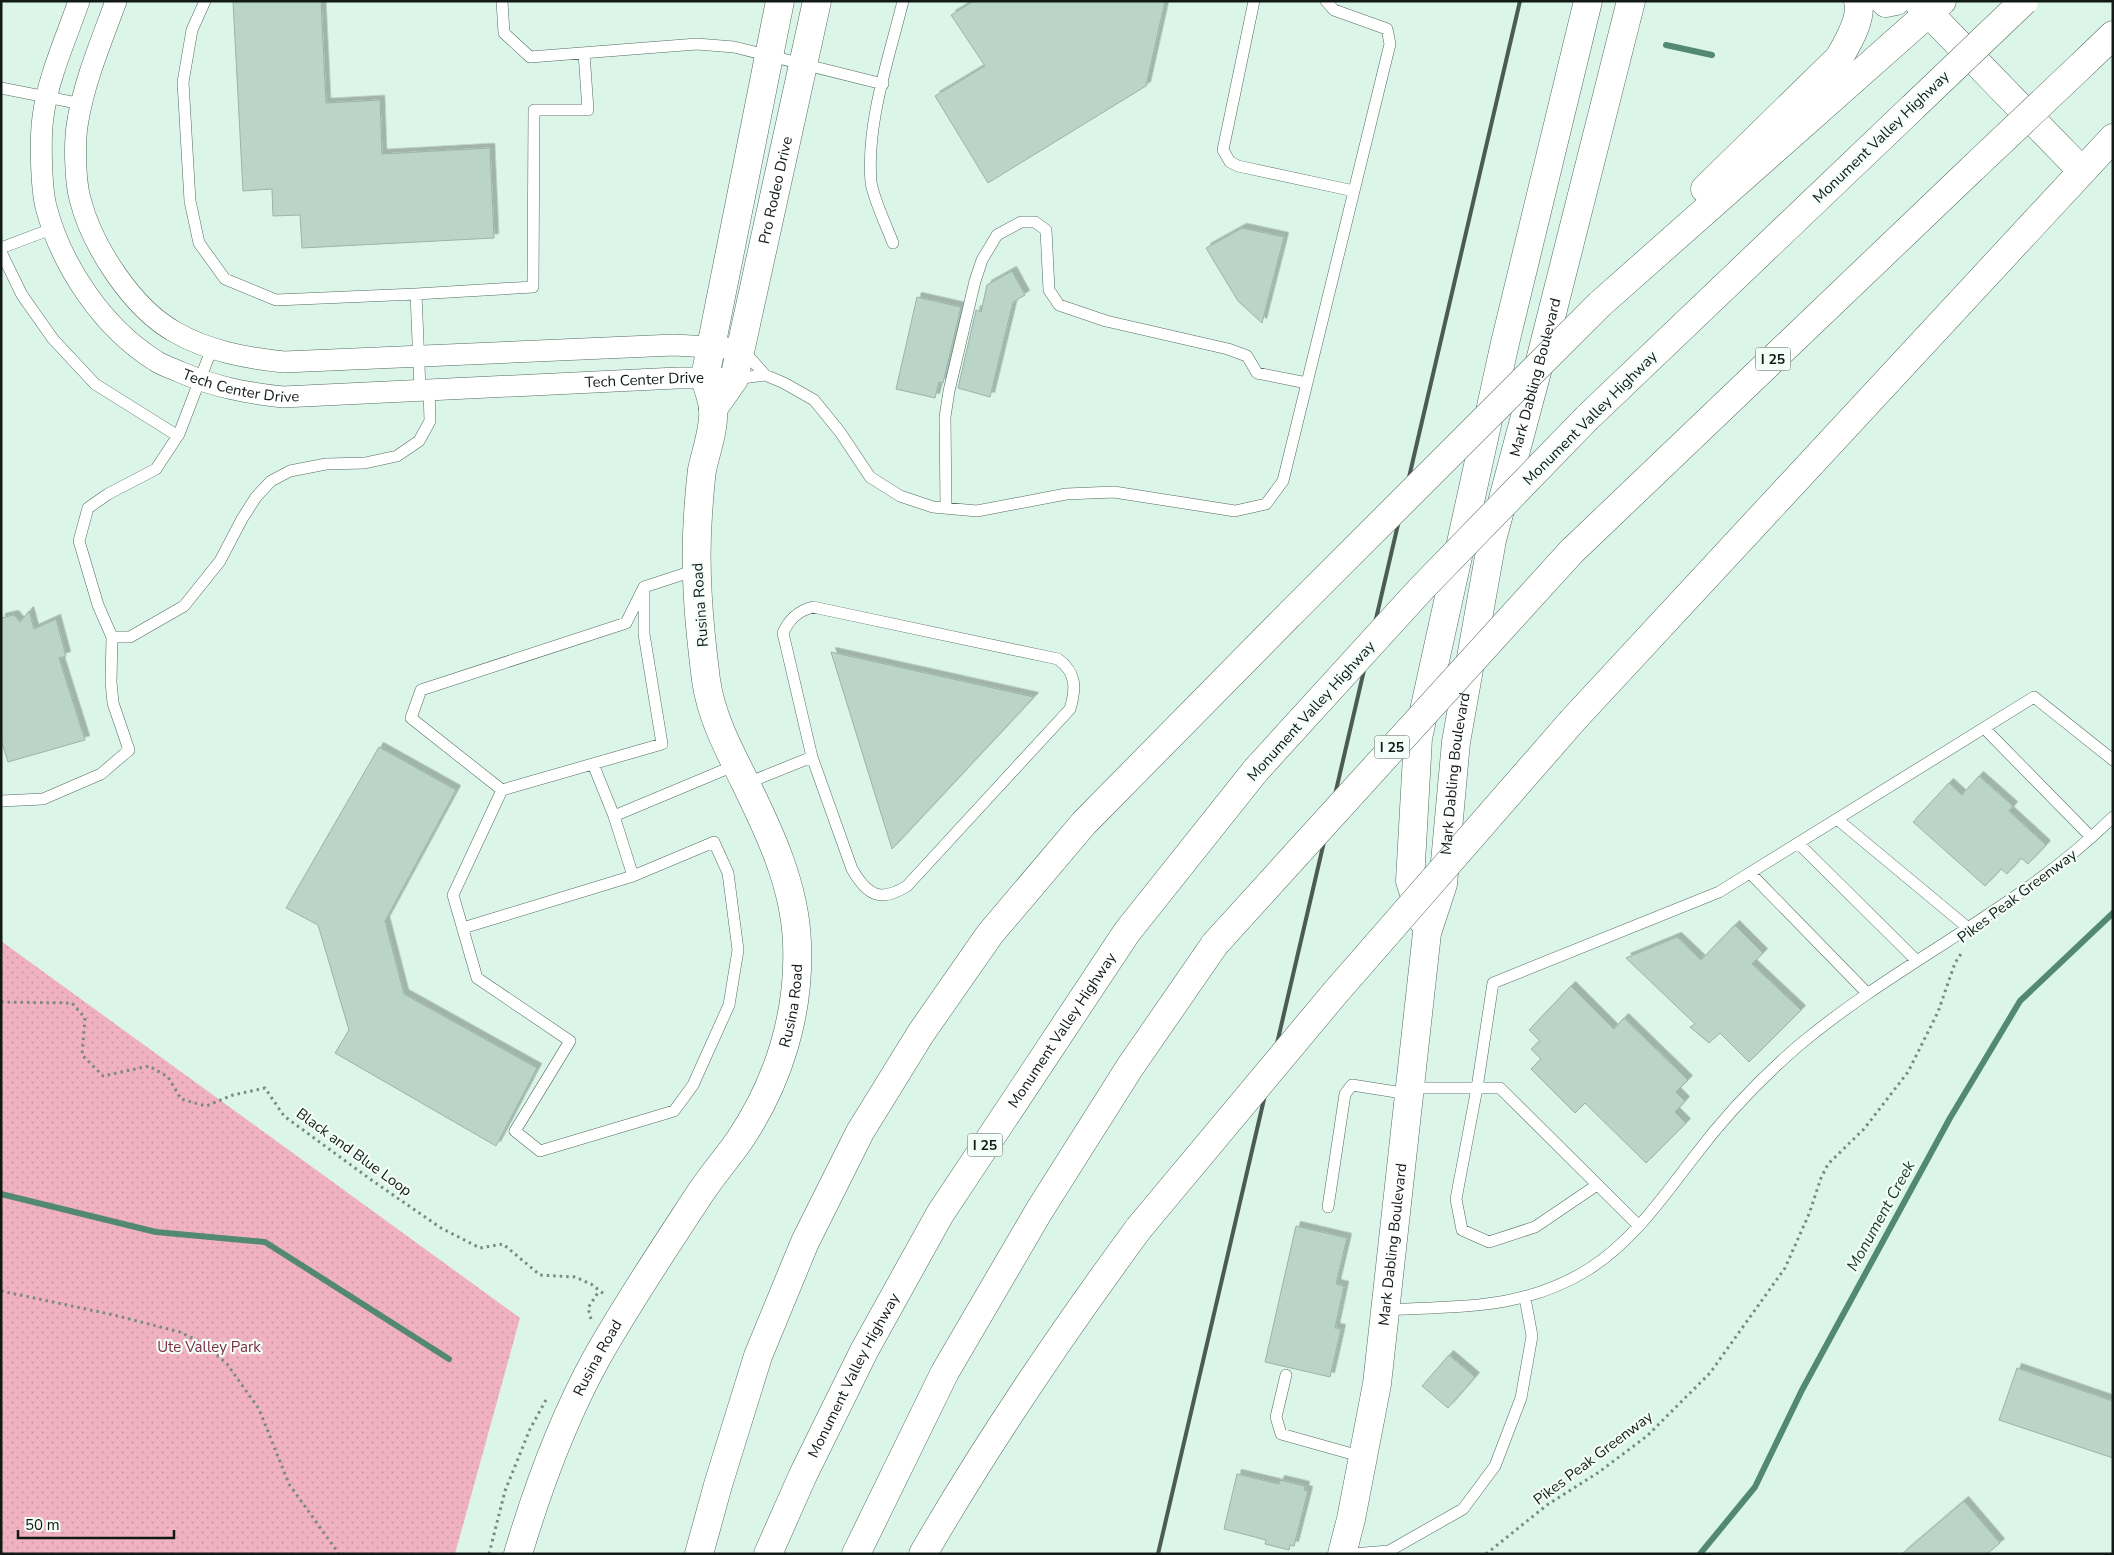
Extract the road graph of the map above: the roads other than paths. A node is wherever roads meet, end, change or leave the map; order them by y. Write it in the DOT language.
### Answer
graph roads {
  1 [pos="79,1"];
  2 [pos="116,1"];
  3 [pos="205,1"];
  4 [pos="502,1"];
  5 [pos="780,1"];
  6 [pos="817,1"];
  7 [pos="903,1"];
  8 [pos="1254,1"];
  9 [pos="1326,1"];
  10 [pos="1588,1"];
  11 [pos="1631,1"];
  12 [pos="1858,1"];
  13 [pos="1884,1"];
  14 [pos="1896,1"];
  15 [pos="2024,1"];
  16 [pos="1930,5"];
  17 [pos="2113,35"];
  18 [pos="584,52"];
  19 [pos="769,57"];
  20 [pos="804,63"];
  21 [pos="883,84"];
  22 [pos="1,88"];
  23 [pos="48,96"];
  24 [pos="82,104"];
  25 [pos="2113,138"];
  26 [pos="2082,170"];
  27 [pos="1354,191"];
  28 [pos="54,228"];
  29 [pos="893,243"];
  30 [pos="1,248"];
  31 [pos="1,252"];
  32 [pos="1637,264"];
  33 [pos="416,294"];
  34 [pos="710,346"];
  35 [pos="212,348"];
  36 [pos="742,349"];
  37 [pos="418,356"];
  38 [pos="765,375"];
  39 [pos="705,377"];
  40 [pos="734,379"];
  41 [pos="201,381"];
  42 [pos="1307,383"];
  43 [pos="425,390"];
  44 [pos="713,409"];
  45 [pos="178,436"];
  46 [pos="946,508"];
  47 [pos="696,570"];
  48 [pos="644,587"];
  49 [pos="112,637"];
  50 [pos="1984,728"];
  51 [pos="812,757"];
  52 [pos="2113,760"];
  53 [pos="593,764"];
  54 [pos="741,774"];
  55 [pos="502,790"];
  56 [pos="1,802"];
  57 [pos="614,816"];
  58 [pos="2113,817"];
  59 [pos="1837,820"];
  60 [pos="2091,837"];
  61 [pos="1798,843"];
  62 [pos="1750,873"];
  63 [pos="633,876"];
  64 [pos="463,928"];
  65 [pos="1967,928"];
  66 [pos="1426,933"];
  67 [pos="1916,960"];
  68 [pos="1866,993"];
  69 [pos="1477,1088"];
  70 [pos="1410,1091"];
  71 [pos="1597,1185"];
  72 [pos="1328,1207"];
  73 [pos="1639,1226"];
  74 [pos="1525,1298"];
  75 [pos="1386,1310"];
  76 [pos="1286,1375"];
  77 [pos="1363,1457"];
  78 [pos="518,1554"];
  79 [pos="699,1554"];
  80 [pos="768,1554"];
  81 [pos="856,1554"];
  82 [pos="923,1554"];
  83 [pos="1342,1554"];
  84 [pos="1352,1554"];
  1 -- 23 [label="street, Tech Center Drive"];
  2 -- 24 [label="street, Tech Center Drive"];
  3 -- 33 [label="lane"];
  4 -- 18 [label="lane"];
  5 -- 19 [label="main road"];
  6 -- 20 [label="main road, Pro Rodeo Drive"];
  7 -- 21 [label="lane"];
  8 -- 27 [label="lane"];
  9 -- 27 [label="lane"];
  10 -- 66 [label="main road, Mark Dabling Boulevard"];
  11 -- 66 [label="main road, Mark Dabling Boulevard"];
  12 -- 32 [label="main road"];
  13 -- 14 [label="main road"];
  15 -- 80 [label="main road, Monument Valley Highway / I 25, bridge"];
  16 -- 26 [label="main road"];
  16 -- 32 [label="main road"];
  17 -- 81 [label="main road, I 25, bridge"];
  18 -- 19 [label="lane"];
  18 -- 33 [label="lane"];
  19 -- 20 [label="lane"];
  19 -- 34 [label="main road"];
  20 -- 21 [label="lane"];
  20 -- 36 [label="main road, Pro Rodeo Drive"];
  21 -- 29 [label="lane"];
  22 -- 23 [label="lane"];
  23 -- 24 [label="lane"];
  23 -- 28 [label="street, Tech Center Drive"];
  24 -- 35 [label="street, Tech Center Drive"];
  25 -- 26 [label="main road"];
  26 -- 82 [label="main road, bridge"];
  27 -- 42 [label="lane"];
  28 -- 30 [label="lane"];
  28 -- 41 [label="street, Tech Center Drive"];
  31 -- 45 [label="lane"];
  32 -- 79 [label="main road, bridge"];
  33 -- 37 [label="lane"];
  34 -- 36 [label="street, Tech Center Drive"];
  34 -- 37 [label="street, Tech Center Drive"];
  34 -- 39 [label="main road"];
  35 -- 37 [label="street, Tech Center Drive"];
  35 -- 41 [label="lane"];
  36 -- 38 [label="lane"];
  36 -- 40 [label="main road, Pro Rodeo Drive"];
  37 -- 43 [label="lane"];
  38 -- 40 [label="lane"];
  38 -- 46 [label="lane"];
  39 -- 40 [label="street, Tech Center Drive"];
  39 -- 43 [label="street, Tech Center Drive"];
  39 -- 44 [label="main road, Rusina Road"];
  40 -- 44 [label="main road, Rusina Road"];
  41 -- 43 [label="street, Tech Center Drive"];
  41 -- 45 [label="lane"];
  42 -- 46 [label="lane"];
  42 -- 46 [label="lane"];
  43 -- 49 [label="lane"];
  44 -- 47 [label="main road, Rusina Road"];
  45 -- 49 [label="lane"];
  47 -- 48 [label="lane"];
  47 -- 54 [label="main road, Rusina Road"];
  48 -- 53 [label="lane"];
  48 -- 55 [label="lane"];
  49 -- 56 [label="lane"];
  50 -- 52 [label="lane"];
  50 -- 59 [label="lane"];
  50 -- 60 [label="lane"];
  51 -- 51 [label="lane"];
  51 -- 54 [label="lane"];
  53 -- 55 [label="lane"];
  53 -- 57 [label="lane"];
  54 -- 57 [label="lane"];
  54 -- 78 [label="main road, Rusina Road"];
  55 -- 64 [label="lane"];
  57 -- 63 [label="lane"];
  58 -- 60 [label="lane"];
  59 -- 61 [label="lane"];
  59 -- 65 [label="lane"];
  60 -- 65 [label="lane"];
  61 -- 62 [label="lane"];
  61 -- 67 [label="lane"];
  62 -- 68 [label="lane"];
  62 -- 69 [label="lane"];
  63 -- 64 [label="lane"];
  63 -- 64 [label="lane"];
  65 -- 67 [label="lane"];
  66 -- 70 [label="main road, Mark Dabling Boulevard"];
  67 -- 68 [label="lane"];
  68 -- 73 [label="lane"];
  69 -- 70 [label="lane"];
  69 -- 71 [label="lane"];
  69 -- 71 [label="lane"];
  70 -- 72 [label="lane"];
  70 -- 75 [label="main road, Mark Dabling Boulevard"];
  71 -- 73 [label="lane"];
  73 -- 74 [label="lane"];
  74 -- 75 [label="lane"];
  74 -- 84 [label="lane"];
  75 -- 77 [label="main road, Mark Dabling Boulevard"];
  76 -- 77 [label="lane"];
  77 -- 83 [label="main road, Mark Dabling Boulevard"];
}
